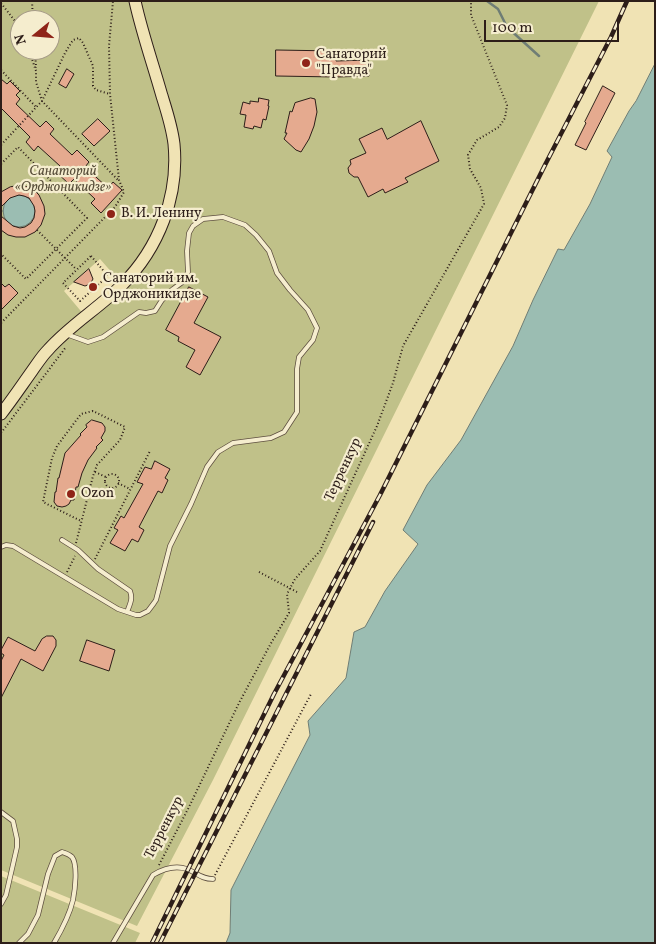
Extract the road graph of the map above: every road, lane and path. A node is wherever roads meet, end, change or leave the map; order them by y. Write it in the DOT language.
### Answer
graph roads {
  1 [pos="114,1"];
  2 [pos="135,1"];
  3 [pos="471,1"];
  4 [pos="1,3"];
  5 [pos="10,15"];
  6 [pos="32,60"];
  7 [pos="36,60"];
  8 [pos="1,70"];
  9 [pos="36,70"];
  10 [pos="110,94"];
  11 [pos="42,101"];
  12 [pos="36,107"];
  13 [pos="1,145"];
  14 [pos="1,164"];
  15 [pos="50,180"];
  16 [pos="119,180"];
  17 [pos="37,193"];
  18 [pos="37,230"];
  19 [pos="56,248"];
  20 [pos="1,254"];
  21 [pos="65,258"];
  22 [pos="76,270"];
  23 [pos="95,287"];
  24 [pos="99,292"];
  25 [pos="1,323"];
  26 [pos="69,335"];
  27 [pos="1,414"];
  28 [pos="1,433"];
  29 [pos="150,451"];
  30 [pos="95,472"];
  31 [pos="106,478"];
  32 [pos="118,483"];
  33 [pos="130,489"];
  34 [pos="81,521"];
  35 [pos="62,540"];
  36 [pos="1,547"];
  37 [pos="78,550"];
  38 [pos="93,564"];
  39 [pos="259,572"];
  40 [pos="65,576"];
  41 [pos="290,588"];
  42 [pos="297,592"];
  43 [pos="127,612"];
  44 [pos="311,694"];
  45 [pos="1,812"];
  46 [pos="153,875"];
  47 [pos="213,879"];
  48 [pos="1,904"];
  49 [pos="20,943"];
  50 [pos="54,943"];
  51 [pos="113,943"];
  1 -- 10 [label="path"];
  2 -- 26 [label="main road"];
  3 -- 41 [label="path, Терренкур"];
  4 -- 5 [label="path"];
  6 -- 9 [label="path"];
  7 -- 9 [label="path"];
  8 -- 12 [label="path"];
  9 -- 11 [label="path"];
  10 -- 11 [label="path"];
  10 -- 16 [label="path"];
  11 -- 12 [label="path"];
  11 -- 16 [label="path"];
  12 -- 13 [label="path"];
  14 -- 15 [label="path"];
  15 -- 17 [label="path"];
  15 -- 19 [label="path"];
  16 -- 21 [label="path"];
  18 -- 19 [label="path"];
  19 -- 20 [label="path"];
  19 -- 21 [label="path"];
  21 -- 22 [label="path"];
  21 -- 25 [label="path"];
  22 -- 23 [label="path"];
  22 -- 23 [label="path"];
  23 -- 24 [label="path"];
  26 -- 27 [label="main road"];
  26 -- 28 [label="path"];
  26 -- 43 [label="lane"];
  29 -- 33 [label="path"];
  30 -- 31 [label="path"];
  30 -- 34 [label="path"];
  30 -- 34 [label="path"];
  31 -- 32 [label="path"];
  31 -- 32 [label="path"];
  32 -- 33 [label="path"];
  33 -- 38 [label="path"];
  34 -- 37 [label="path"];
  35 -- 37 [label="lane"];
  36 -- 40 [label="lane"];
  37 -- 38 [label="lane"];
  37 -- 40 [label="path"];
  38 -- 43 [label="lane"];
  39 -- 41 [label="path"];
  40 -- 43 [label="lane"];
  41 -- 42 [label="path"];
  41 -- 46 [label="path, Терренкур"];
  44 -- 47 [label="path"];
  45 -- 48 [label="lane"];
  46 -- 47 [label="lane"];
  46 -- 51 [label="lane, Терренкур"];
  49 -- 50 [label="lane"];
}
